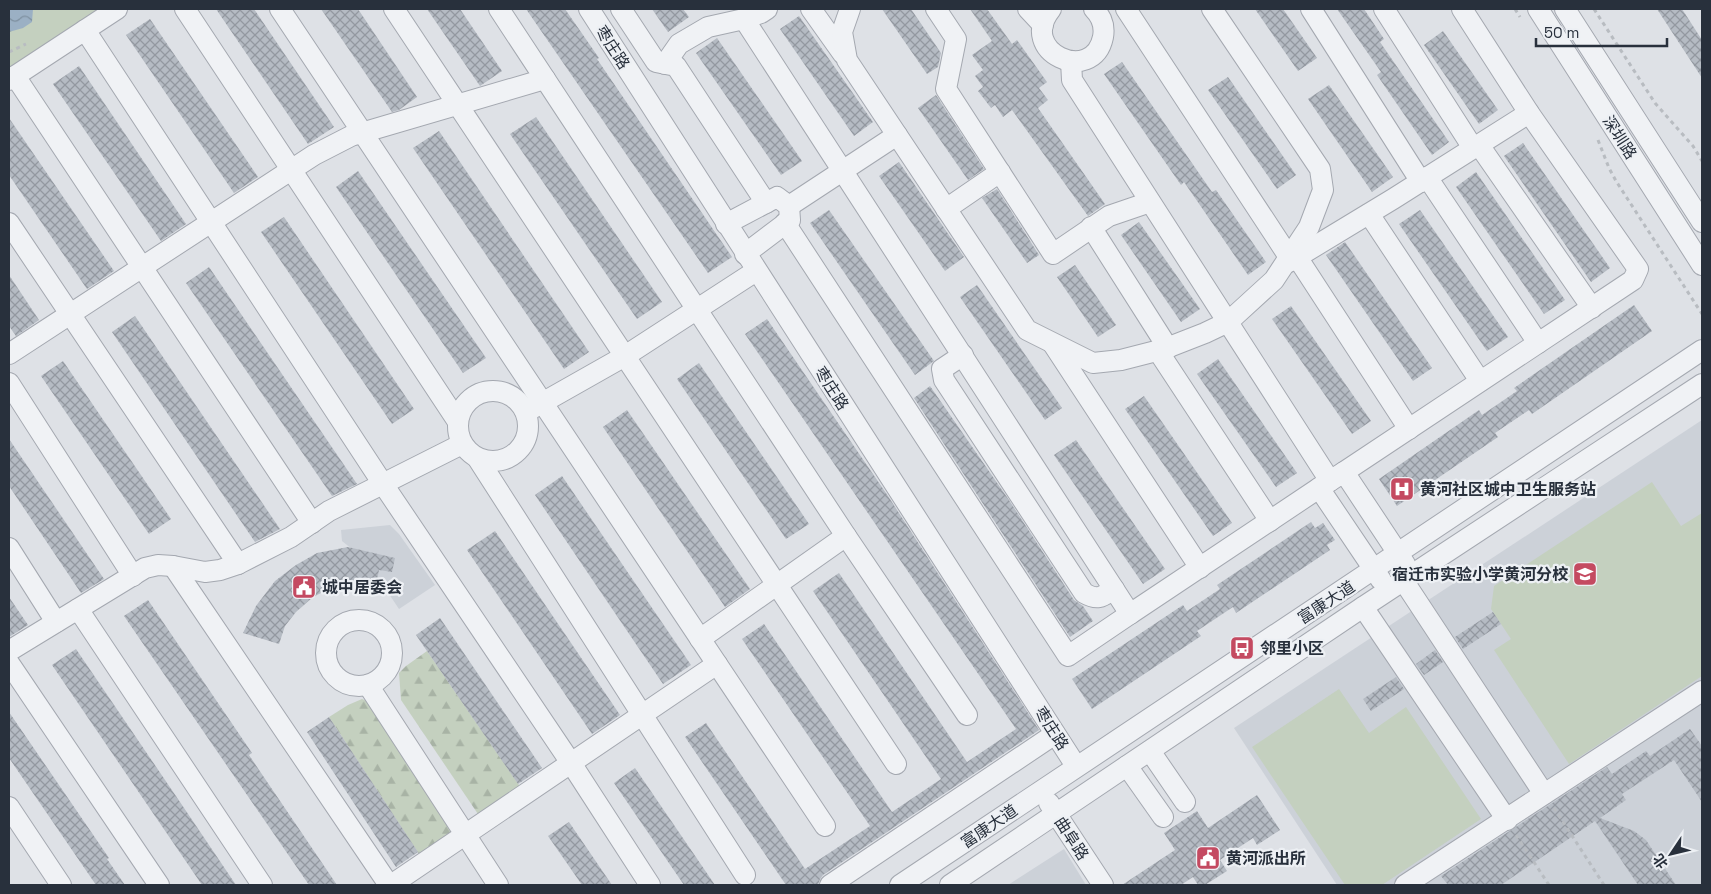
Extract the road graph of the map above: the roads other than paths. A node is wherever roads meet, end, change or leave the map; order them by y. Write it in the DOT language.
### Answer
graph roads {
  1 [pos="117,9"];
  2 [pos="185,9"];
  3 [pos="280,9"];
  4 [pos="394,9"];
  5 [pos="499,9"];
  6 [pos="589,9"];
  7 [pos="621,9"];
  8 [pos="767,9"];
  9 [pos="811,9"];
  10 [pos="850,9"];
  11 [pos="936,9"];
  12 [pos="1028,9"];
  13 [pos="1126,9"];
  14 [pos="1212,9"];
  15 [pos="1310,9"];
  16 [pos="1384,9"];
  17 [pos="1462,9"];
  18 [pos="1538,9"];
  19 [pos="1565,9"];
  20 [pos="1100,10"];
  21 [pos="719,16"];
  22 [pos="1047,17"];
  23 [pos="744,19"];
  24 [pos="85,30"];
  25 [pos="848,60"];
  26 [pos="1071,61"];
  27 [pos="665,64"];
  28 [pos="12,78"];
  29 [pos="545,78"];
  30 [pos="458,105"];
  31 [pos="1529,113"];
  32 [pos="363,133"];
  33 [pos="897,135"];
  34 [pos="1476,146"];
  35 [pos="291,169"];
  36 [pos="843,170"];
  37 [pos="1000,172"];
  38 [pos="1424,180"];
  39 [pos="1150,202"];
  40 [pos="766,203"];
  41 [pos="946,209"];
  42 [pos="787,214"];
  43 [pos="1369,214"];
  44 [pos="211,222"];
  45 [pos="1702,222"];
  46 [pos="9,223"];
  47 [pos="726,224"];
  48 [pos="1091,227"];
  49 [pos="745,254"];
  50 [pos="1290,260"];
  51 [pos="1702,265"];
  52 [pos="141,267"];
  53 [pos="756,271"];
  54 [pos="1592,308"];
  55 [pos="697,309"];
  56 [pos="70,314"];
  57 [pos="1228,322"];
  58 [pos="1538,343"];
  59 [pos="1053,344"];
  60 [pos="1163,349"];
  61 [pos="1702,350"];
  62 [pos="9,354"];
  63 [pos="963,355"];
  64 [pos="625,356"];
  65 [pos="1480,381"];
  66 [pos="9,384"];
  67 [pos="1702,384"];
  68 [pos="534,408"];
  69 [pos="458,422"];
  70 [pos="1409,429"];
  71 [pos="462,444"];
  72 [pos="478,459"];
  73 [pos="1331,480"];
  74 [pos="383,484"];
  75 [pos="1270,521"];
  76 [pos="312,523"];
  77 [pos="846,536"];
  78 [pos="9,548"];
  79 [pos="1398,554"];
  80 [pos="238,564"];
  81 [pos="173,566"];
  82 [pos="1200,568"];
  83 [pos="1374,570"];
  84 [pos="133,576"];
  85 [pos="1401,582"];
  86 [pos="777,584"];
  87 [pos="1114,589"];
  88 [pos="1363,607"];
  89 [pos="78,609"];
  90 [pos="1130,614"];
  91 [pos="56,622"];
  92 [pos="700,639"];
  93 [pos="9,651"];
  94 [pos="9,663"];
  95 [pos="717,664"];
  96 [pos="368,685"];
  97 [pos="1702,691"];
  98 [pos="642,714"];
  99 [pos="967,715"];
  100 [pos="1055,734"];
  101 [pos="1150,751"];
  102 [pos="571,763"];
  103 [pos="896,764"];
  104 [pos="1076,766"];
  105 [pos="1128,766"];
  106 [pos="1042,790"];
  107 [pos="1544,794"];
  108 [pos="1185,802"];
  109 [pos="9,807"];
  110 [pos="1056,814"];
  111 [pos="1163,817"];
  112 [pos="1506,820"];
  113 [pos="825,826"];
  114 [pos="465,835"];
  115 [pos="744,874"];
  116 [pos="62,885"];
  117 [pos="159,885"];
  118 [pos="262,885"];
  119 [pos="390,885"];
  120 [pos="498,885"];
  121 [pos="650,885"];
  122 [pos="830,885"];
  123 [pos="900,885"];
  124 [pos="950,885"];
  125 [pos="1103,885"];
  126 [pos="1405,885"];
  1 -- 24 [label="street"];
  2 -- 35 [label="street"];
  3 -- 32 [label="street"];
  4 -- 30 [label="street"];
  5 -- 29 [label="street"];
  6 -- 47 [label="street, 枣庄路"];
  7 -- 27 [label="street"];
  8 -- 23 [label="street"];
  9 -- 25 [label="street"];
  10 -- 25 [label="street"];
  11 -- 37 [label="street"];
  12 -- 22 [label="street"];
  13 -- 50 [label="street"];
  14 -- 50 [label="street"];
  15 -- 38 [label="street"];
  16 -- 34 [label="street"];
  17 -- 31 [label="street"];
  18 -- 51 [label="street, 深圳路"];
  19 -- 45 [label="street, 深圳路"];
  20 -- 26 [label="street"];
  21 -- 23 [label="street"];
  21 -- 27 [label="street"];
  22 -- 26 [label="street"];
  23 -- 36 [label="street"];
  24 -- 28 [label="street"];
  24 -- 44 [label="street"];
  25 -- 33 [label="street"];
  26 -- 39 [label="street"];
  27 -- 40 [label="street"];
  28 -- 52 [label="street"];
  29 -- 30 [label="street"];
  29 -- 55 [label="street"];
  30 -- 32 [label="street"];
  30 -- 64 [label="street"];
  31 -- 34 [label="street"];
  31 -- 54 [label="street"];
  32 -- 35 [label="street"];
  32 -- 68 [label="street"];
  33 -- 36 [label="street"];
  33 -- 41 [label="street"];
  34 -- 38 [label="street"];
  34 -- 54 [label="street"];
  35 -- 44 [label="street"];
  35 -- 69 [label="street"];
  36 -- 42 [label="street"];
  36 -- 63 [label="street"];
  37 -- 41 [label="street"];
  37 -- 48 [label="street"];
  38 -- 43 [label="street"];
  38 -- 58 [label="street"];
  39 -- 48 [label="street"];
  39 -- 57 [label="street"];
  40 -- 42 [label="street"];
  40 -- 47 [label="street"];
  41 -- 59 [label="street"];
  42 -- 49 [label="street"];
  42 -- 90 [label="street"];
  43 -- 50 [label="street"];
  43 -- 65 [label="street"];
  44 -- 52 [label="street"];
  44 -- 74 [label="street"];
  46 -- 56 [label="street"];
  47 -- 49 [label="street, 枣庄路"];
  48 -- 60 [label="street"];
  49 -- 53 [label="street, 枣庄路"];
  50 -- 57 [label="street"];
  50 -- 70 [label="street"];
  52 -- 56 [label="street"];
  52 -- 76 [label="street"];
  53 -- 55 [label="street"];
  53 -- 100 [label="street, 枣庄路"];
  54 -- 58 [label="street"];
  55 -- 64 [label="street"];
  55 -- 77 [label="street"];
  56 -- 62 [label="street"];
  56 -- 80 [label="street"];
  57 -- 60 [label="street"];
  57 -- 73 [label="street"];
  58 -- 65 [label="street"];
  59 -- 60 [label="street"];
  59 -- 82 [label="street"];
  60 -- 75 [label="street"];
  61 -- 79 [label="street, 富康大道"];
  63 -- 87 [label="street"];
  63 -- 87 [label="street"];
  64 -- 68 [label="street"];
  64 -- 86 [label="street"];
  65 -- 70 [label="street"];
  66 -- 84 [label="street"];
  67 -- 85 [label="street, 富康大道"];
  68 -- 69 [label="street"];
  68 -- 72 [label="street"];
  68 -- 92 [label="street"];
  69 -- 71 [label="street"];
  70 -- 73 [label="street"];
  71 -- 72 [label="street"];
  71 -- 74 [label="street"];
  72 -- 98 [label="street"];
  73 -- 75 [label="street"];
  73 -- 79 [label="street"];
  73 -- 83 [label="street"];
  74 -- 76 [label="street"];
  74 -- 102 [label="street"];
  75 -- 82 [label="street"];
  76 -- 80 [label="street"];
  77 -- 86 [label="street"];
  77 -- 99 [label="street"];
  78 -- 91 [label="street"];
  79 -- 83 [label="street, 富康大道"];
  79 -- 85 [label="street"];
  80 -- 81 [label="street"];
  81 -- 84 [label="street"];
  81 -- 119 [label="street"];
  82 -- 90 [label="street"];
  83 -- 85 [label="street"];
  83 -- 104 [label="street, 富康大道"];
  84 -- 89 [label="street"];
  85 -- 88 [label="street, 富康大道"];
  85 -- 107 [label="street"];
  86 -- 92 [label="street"];
  86 -- 103 [label="street"];
  87 -- 90 [label="street"];
  88 -- 101 [label="street, 富康大道"];
  88 -- 112 [label="street"];
  89 -- 91 [label="street"];
  89 -- 118 [label="street"];
  91 -- 93 [label="street"];
  92 -- 95 [label="street"];
  94 -- 117 [label="street"];
  95 -- 98 [label="street"];
  95 -- 113 [label="street"];
  96 -- 114 [label="street"];
  97 -- 107 [label="street"];
  98 -- 102 [label="street"];
  98 -- 115 [label="street"];
  100 -- 104 [label="street, 枣庄路"];
  100 -- 122 [label="street"];
  101 -- 105 [label="street, 富康大道"];
  101 -- 108 [label="street"];
  102 -- 114 [label="street"];
  102 -- 121 [label="street"];
  104 -- 106 [label="street, 富康大道"];
  105 -- 110 [label="street, 富康大道"];
  105 -- 111 [label="street"];
  106 -- 110 [label="street, 曲阜路"];
  106 -- 123 [label="street, 富康大道"];
  107 -- 112 [label="street"];
  109 -- 116 [label="street"];
  110 -- 124 [label="street, 富康大道"];
  110 -- 125 [label="street, 曲阜路"];
  112 -- 126 [label="street"];
  114 -- 119 [label="street"];
  114 -- 120 [label="street"];
}
